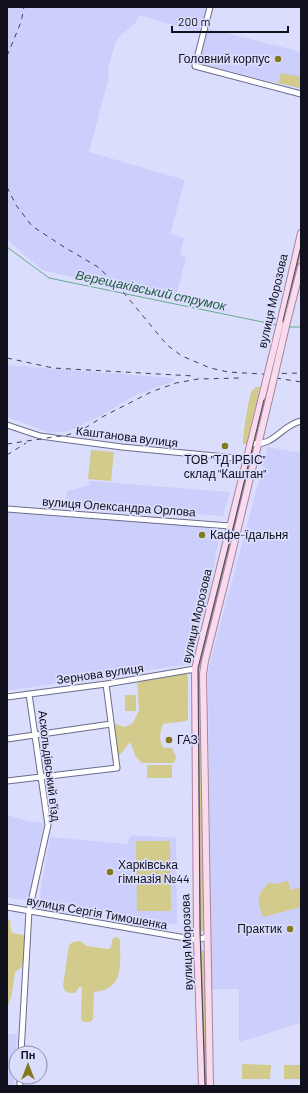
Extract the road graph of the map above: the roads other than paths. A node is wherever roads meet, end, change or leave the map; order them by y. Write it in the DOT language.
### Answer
graph roads {
  1 [pos="210,7"];
  2 [pos="301,94"];
  3 [pos="301,233"];
  4 [pos="301,267"];
  5 [pos="301,421"];
  6 [pos="7,425"];
  7 [pos="250,443"];
  8 [pos="258,445"];
  9 [pos="246,459"];
  10 [pos="7,509"];
  11 [pos="230,526"];
  12 [pos="222,559"];
  13 [pos="230,561"];
  14 [pos="198,654"];
  15 [pos="206,657"];
  16 [pos="195,669"];
  17 [pos="106,684"];
  18 [pos="29,694"];
  19 [pos="7,697"];
  20 [pos="112,724"];
  21 [pos="35,735"];
  22 [pos="7,739"];
  23 [pos="41,778"];
  24 [pos="7,781"];
  25 [pos="7,908"];
  26 [pos="29,911"];
  27 [pos="207,937"];
  28 [pos="198,940"];
  29 [pos="21,1045"];
  30 [pos="202,1086"];
  31 [pos="210,1086"];
  1 -- 2 [label="street"];
  3 -- 7 [label="main road, вулиця Морозова, bridge"];
  4 -- 8 [label="main road, вулиця Морозова, bridge"];
  5 -- 8 [label="street"];
  6 -- 9 [label="street, Каштанова вулиця"];
  7 -- 8 [label="street"];
  7 -- 9 [label="main road, вулиця Морозова"];
  8 -- 13 [label="main road, вулиця Морозова"];
  9 -- 11 [label="main road, вулиця Морозова"];
  10 -- 11 [label="street, вулиця Олександра Орлова"];
  11 -- 12 [label="main road, вулиця Морозова"];
  12 -- 13 [label="main road"];
  12 -- 14 [label="main road, вулиця Морозова"];
  13 -- 15 [label="main road, вулиця Морозова"];
  14 -- 15 [label="main road"];
  14 -- 16 [label="main road, вулиця Морозова"];
  15 -- 27 [label="main road, вулиця Морозова"];
  16 -- 17 [label="street, Зернова вулиця"];
  16 -- 28 [label="main road, вулиця Морозова"];
  17 -- 18 [label="street, Зернова вулиця"];
  17 -- 20 [label="street"];
  18 -- 19 [label="street, Зернова вулиця"];
  18 -- 21 [label="street, Аскольдівський в'їзд"];
  20 -- 21 [label="street"];
  20 -- 23 [label="street"];
  21 -- 22 [label="street"];
  21 -- 23 [label="street, Аскольдівський в'їзд"];
  23 -- 24 [label="street"];
  23 -- 26 [label="street, Аскольдівський в'їзд"];
  25 -- 26 [label="street, вулиця Сергія Тимошенка"];
  26 -- 28 [label="street, вулиця Сергія Тимошенка"];
  26 -- 29 [label="street, Аскольдівський в'їзд"];
  27 -- 28 [label="street, вулиця Сергія Тимошенка"];
  27 -- 31 [label="main road, вулиця Морозова"];
  28 -- 30 [label="main road, вулиця Морозова"];
}
